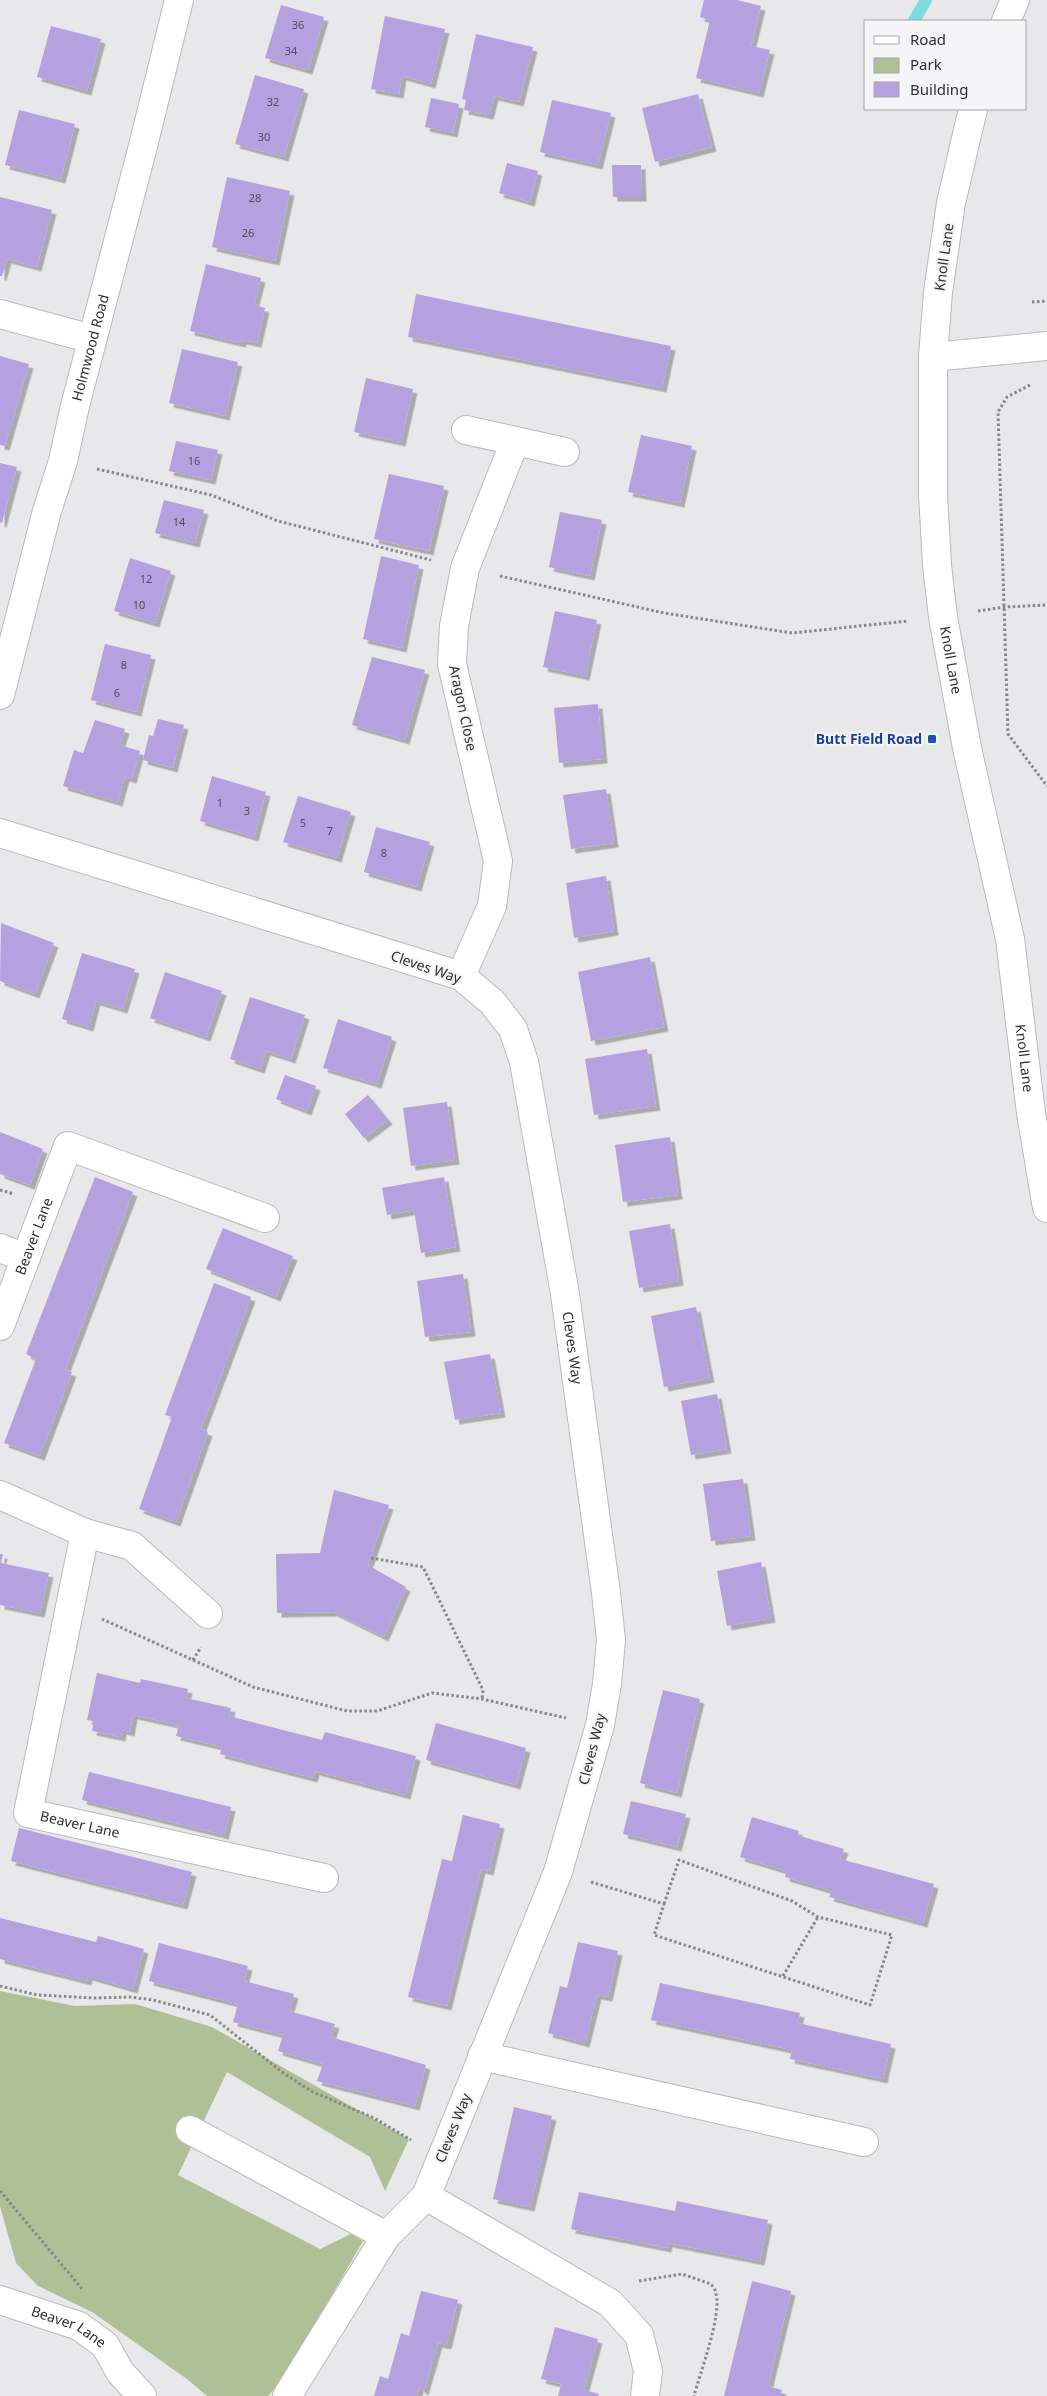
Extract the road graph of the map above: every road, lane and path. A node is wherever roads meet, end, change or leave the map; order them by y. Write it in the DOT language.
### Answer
graph roads {
  1 [pos="179,0"];
  2 [pos="1015,0"];
  3 [pos="1006,20"];
  4 [pos="973,110"];
  5 [pos="1047,301"];
  6 [pos="1032,302"];
  7 [pos="0,314"];
  8 [pos="92,339"];
  9 [pos="1047,346"];
  10 [pos="933,357"];
  11 [pos="1033,384"];
  12 [pos="466,430"];
  13 [pos="515,441"];
  14 [pos="565,452"];
  15 [pos="63,461"];
  16 [pos="465,568"];
  17 [pos="1047,605"];
  18 [pos="1005,607"];
  19 [pos="944,617"];
  20 [pos="0,695"];
  21 [pos="1047,786"];
  22 [pos="0,833"];
  23 [pos="462,976"];
  24 [pos="1047,1208"];
  25 [pos="266,1218"];
  26 [pos="0,1248"];
  27 [pos="26,1258"];
  28 [pos="0,1326"];
  29 [pos="0,1495"];
  30 [pos="85,1533"];
  31 [pos="371,1558"];
  32 [pos="70,1604"];
  33 [pos="208,1614"];
  34 [pos="482,1699"];
  35 [pos="600,1725"];
  36 [pos="558,1872"];
  37 [pos="324,1878"];
  38 [pos="664,1904"];
  39 [pos="818,1917"];
  40 [pos="782,1976"];
  41 [pos="0,1986"];
  42 [pos="482,2056"];
  43 [pos="190,2130"];
  44 [pos="864,2142"];
  45 [pos="444,2151"];
  46 [pos="0,2191"];
  47 [pos="426,2196"];
  48 [pos="386,2236"];
  49 [pos="589,2290"];
  50 [pos="85,2292"];
  51 [pos="0,2300"];
  52 [pos="142,2396"];
  53 [pos="287,2396"];
  54 [pos="645,2396"];
  55 [pos="694,2396"];
  1 -- 8 [label="street, Holmwood Road"];
  2 -- 3 [label="street"];
  4 -- 10 [label="street, Knoll Lane"];
  5 -- 6 [label="path"];
  7 -- 8 [label="street"];
  8 -- 15 [label="street, Holmwood Road"];
  9 -- 10 [label="street"];
  10 -- 19 [label="street, Knoll Lane"];
  11 -- 18 [label="path"];
  12 -- 13 [label="street"];
  13 -- 14 [label="street"];
  13 -- 16 [label="street, Aragon Close"];
  15 -- 16 [label="path"];
  15 -- 20 [label="street, Holmwood Road"];
  16 -- 19 [label="path"];
  16 -- 23 [label="street, Aragon Close"];
  17 -- 18 [label="path"];
  18 -- 21 [label="path"];
  19 -- 24 [label="street, Knoll Lane"];
  22 -- 23 [label="street, Cleves Way"];
  23 -- 35 [label="street, Cleves Way"];
  25 -- 27 [label="street, Beaver Lane"];
  26 -- 27 [label="street"];
  27 -- 28 [label="street, Beaver Lane"];
  29 -- 30 [label="street"];
  30 -- 32 [label="street, Beaver Lane"];
  30 -- 33 [label="street"];
  31 -- 34 [label="path"];
  32 -- 34 [label="path"];
  32 -- 37 [label="street, Beaver Lane"];
  34 -- 35 [label="path"];
  35 -- 36 [label="street, Cleves Way"];
  36 -- 38 [label="path"];
  36 -- 42 [label="street, Cleves Way"];
  38 -- 39 [label="path"];
  38 -- 40 [label="path"];
  39 -- 40 [label="path"];
  39 -- 40 [label="path"];
  41 -- 45 [label="path"];
  42 -- 44 [label="street"];
  42 -- 45 [label="street, Cleves Way"];
  43 -- 48 [label="street"];
  45 -- 47 [label="street, Cleves Way"];
  46 -- 50 [label="path"];
  47 -- 48 [label="street, Cleves Way"];
  47 -- 49 [label="street"];
  48 -- 53 [label="street, Cleves Way"];
  49 -- 54 [label="street"];
  49 -- 55 [label="path"];
  51 -- 52 [label="street, Beaver Lane"];
}
